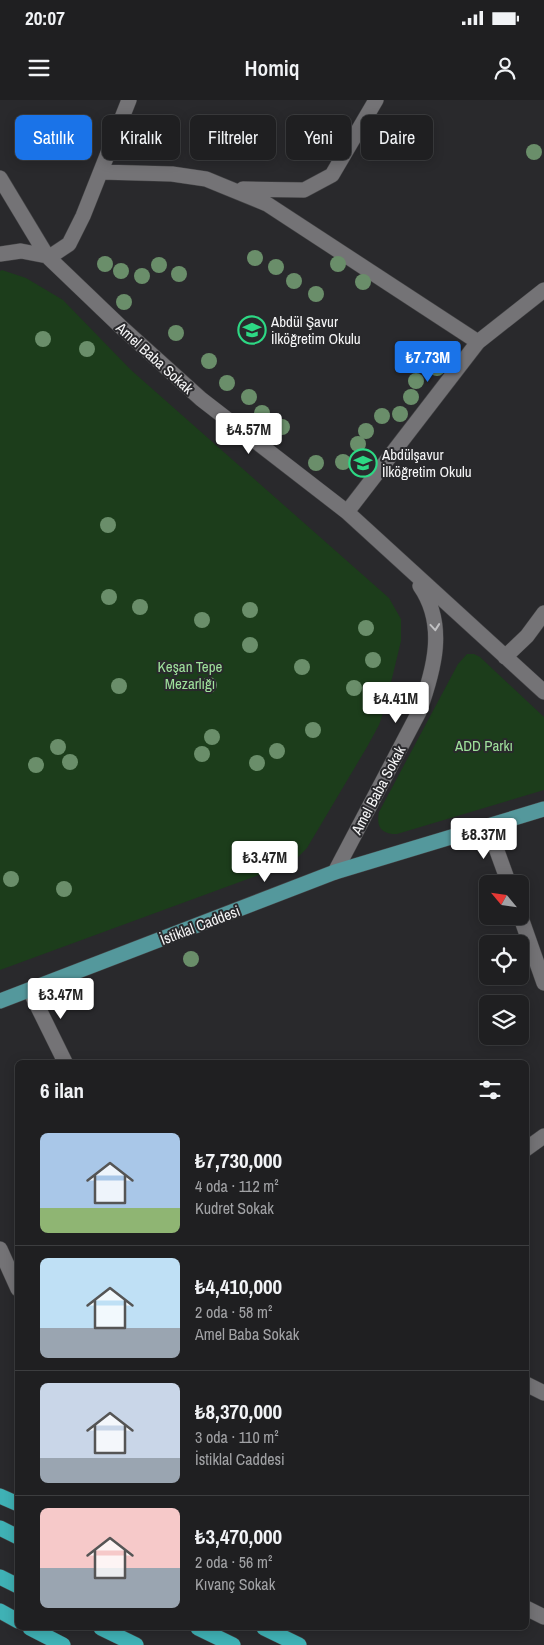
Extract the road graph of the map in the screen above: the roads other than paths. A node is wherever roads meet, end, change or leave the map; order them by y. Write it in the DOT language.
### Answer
graph roads {
  1 [pos="129,100"];
  2 [pos="376,100"];
  3 [pos="101,172"];
  4 [pos="0,178"];
  5 [pos="234,189"];
  6 [pos="0,254"];
  7 [pos="46,256"];
  8 [pos="544,290"];
  9 [pos="478,342"];
  10 [pos="347,512"];
  11 [pos="408,568"];
  12 [pos="544,612"];
  13 [pos="505,657"];
  14 [pos="544,692"];
  15 [pos="544,809"];
  16 [pos="488,826"];
  17 [pos="335,872"];
  18 [pos="506,875"];
  19 [pos="524,925"];
  20 [pos="544,983"];
  21 [pos="30,991"];
  22 [pos="0,1001"];
  23 [pos="64,1060"];
  24 [pos="544,1136"];
  25 [pos="529,1147"];
  26 [pos="0,1249"];
  27 [pos="15,1282"];
  28 [pos="529,1386"];
  29 [pos="544,1393"];
  30 [pos="0,1496"];
  31 [pos="15,1503"];
  32 [pos="0,1528"];
  33 [pos="15,1536"];
  34 [pos="0,1577"];
  35 [pos="15,1584"];
  36 [pos="529,1610"];
  37 [pos="0,1611"];
  38 [pos="0,1616"];
  39 [pos="544,1617"];
  40 [pos="15,1619"];
  41 [pos="15,1620"];
  42 [pos="34,1630"];
  43 [pos="105,1630"];
  44 [pos="202,1630"];
  45 [pos="268,1630"];
  46 [pos="64,1645"];
  47 [pos="136,1645"];
  48 [pos="233,1645"];
  49 [pos="299,1645"];
  1 -- 3 [label="street"];
  2 -- 5 [label="street"];
  3 -- 5 [label="street"];
  3 -- 7 [label="street"];
  4 -- 7 [label="street, Amel Baba Sokak"];
  5 -- 9 [label="street"];
  6 -- 7 [label="street"];
  7 -- 10 [label="street, Amel Baba Sokak"];
  8 -- 9 [label="street"];
  9 -- 10 [label="street"];
  10 -- 11 [label="street, Amel Baba Sokak"];
  11 -- 13 [label="street, Amel Baba Sokak"];
  11 -- 17 [label="street, Amel Baba Sokak, one-way"];
  12 -- 13 [label="street"];
  13 -- 14 [label="street, Amel Baba Sokak"];
  15 -- 16 [label="main road, İstiklal Caddesi"];
  16 -- 17 [label="main road, İstiklal Caddesi"];
  16 -- 18 [label="street"];
  17 -- 21 [label="main road, İstiklal Caddesi"];
  19 -- 20 [label="street"];
  21 -- 22 [label="main road, İstiklal Caddesi"];
  21 -- 23 [label="street"];
  24 -- 25 [label="street"];
  26 -- 27 [label="street"];
  28 -- 29 [label="street"];
  30 -- 31 [label="highway"];
  32 -- 33 [label="highway"];
  34 -- 35 [label="highway"];
  36 -- 39 [label="street"];
  37 -- 40 [label="highway"];
  38 -- 41 [label="street"];
  42 -- 46 [label="highway"];
  43 -- 47 [label="highway"];
  44 -- 48 [label="highway"];
  45 -- 49 [label="highway"];
}
